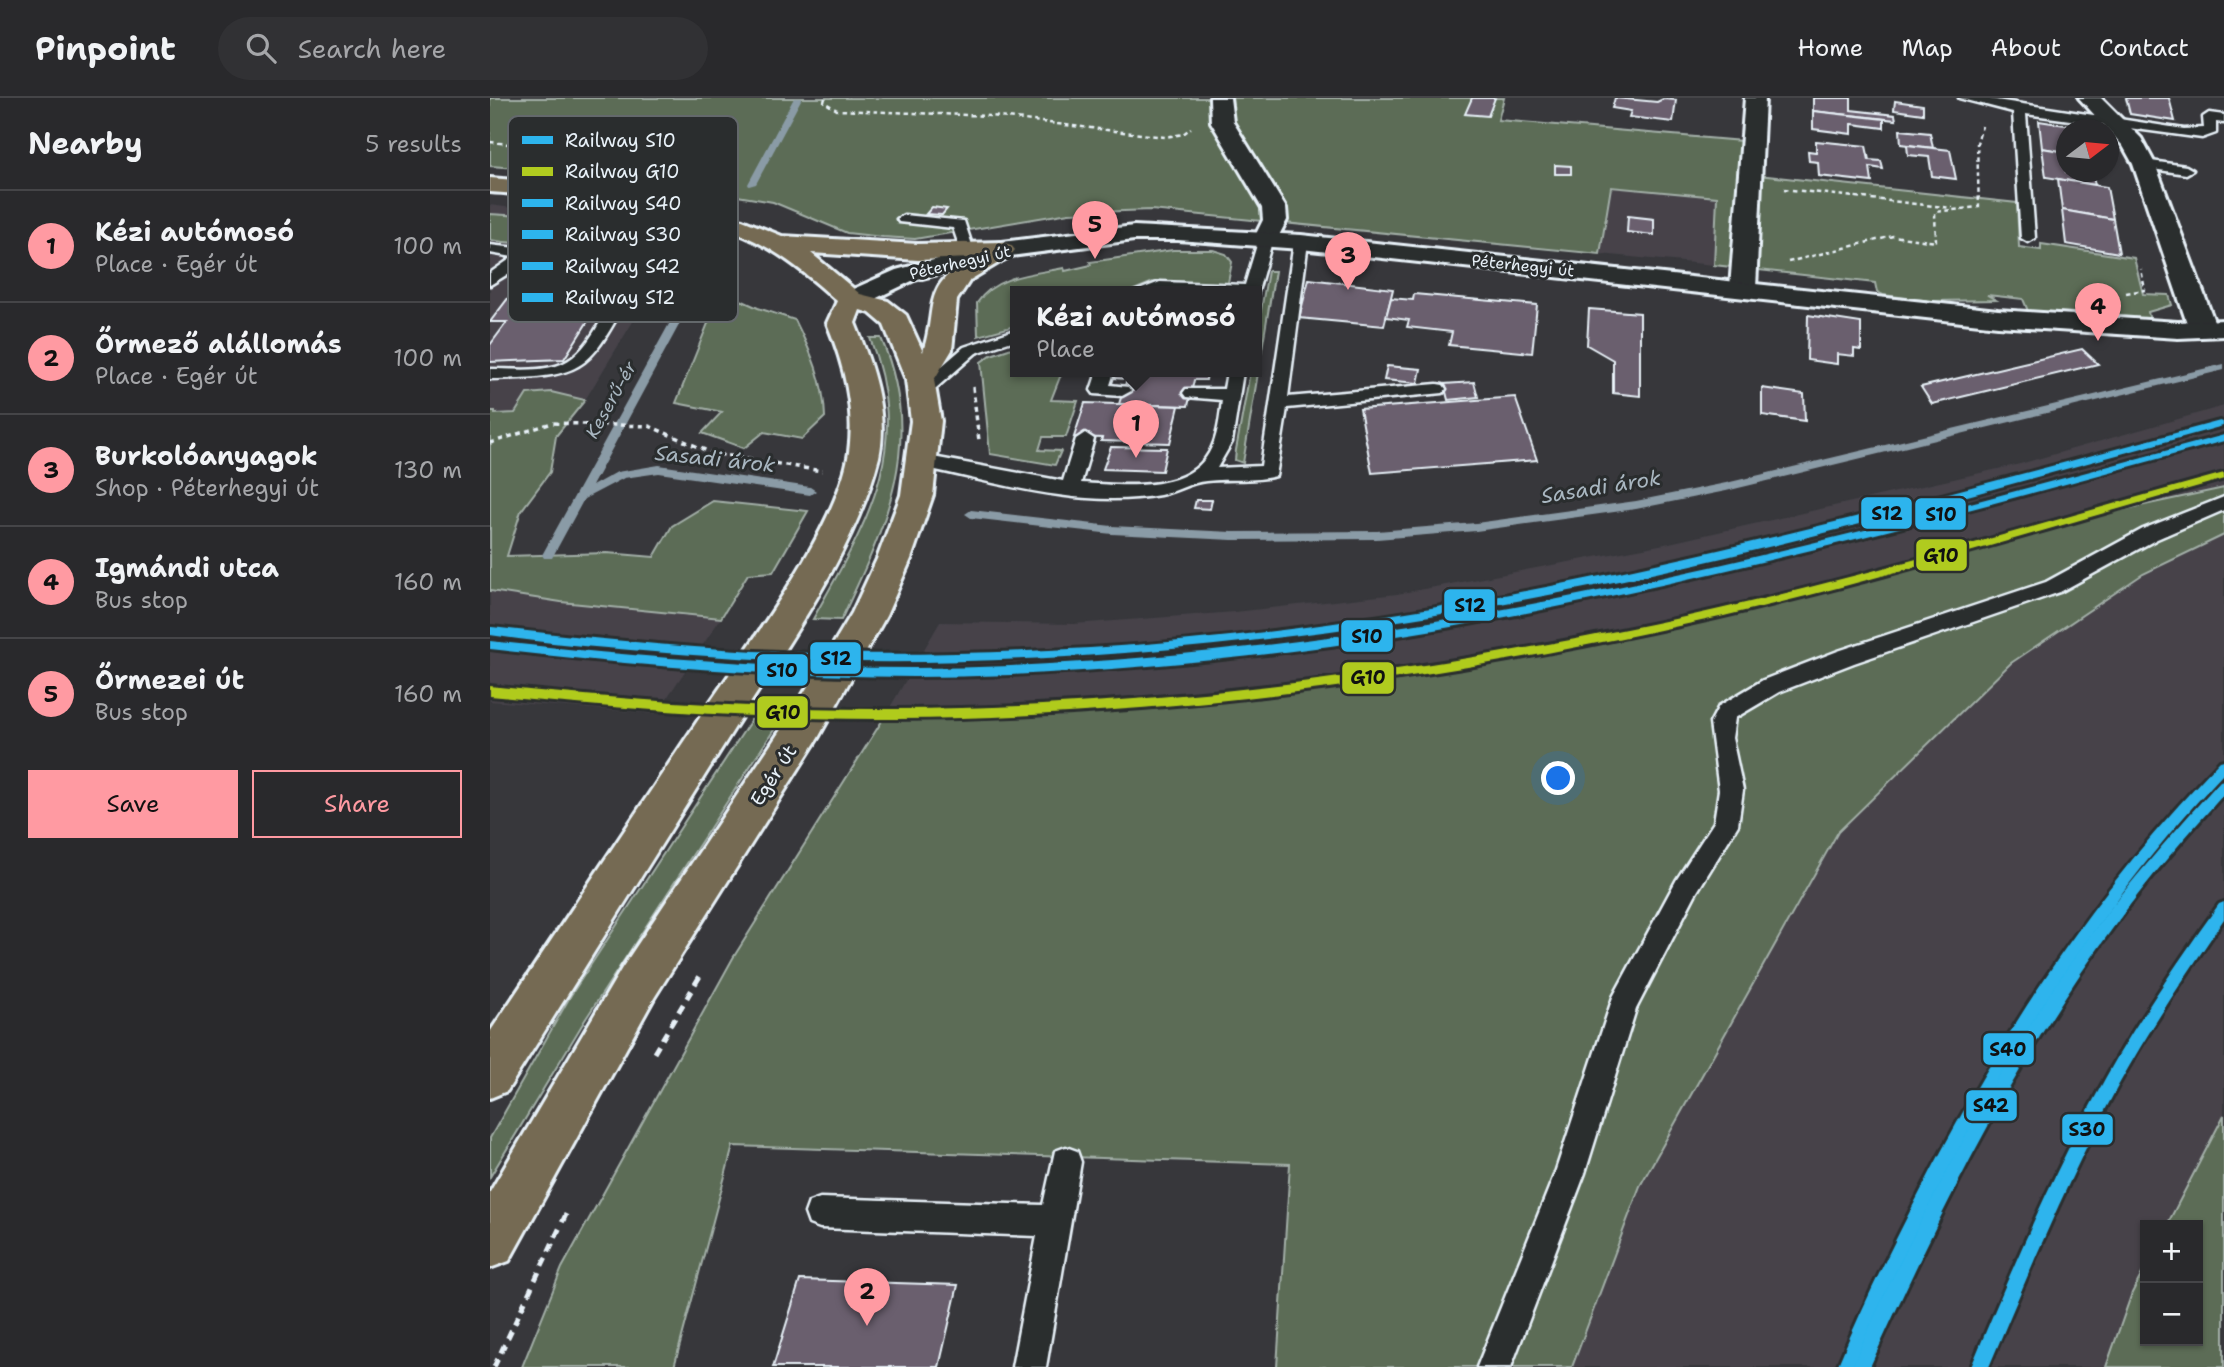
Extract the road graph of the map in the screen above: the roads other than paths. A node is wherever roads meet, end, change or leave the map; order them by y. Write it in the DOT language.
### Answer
graph roads {
  1 [pos="1220,98"];
  2 [pos="1755,98"];
  3 [pos="1965,98"];
  4 [pos="2089,98"];
  5 [pos="2019,109"];
  6 [pos="2083,119"];
  7 [pos="2110,119"];
  8 [pos="2224,119"];
  9 [pos="2119,124"];
  10 [pos="2119,128"];
  11 [pos="2144,164"];
  12 [pos="2186,170"];
  13 [pos="490,185"];
  14 [pos="508,187"];
  15 [pos="904,219"];
  16 [pos="738,227"];
  17 [pos="1266,238"];
  18 [pos="2028,238"];
  19 [pos="776,242"];
  20 [pos="1301,242"];
  21 [pos="490,249"];
  22 [pos="1002,250"];
  23 [pos="508,251"];
  24 [pos="967,251"];
  25 [pos="508,266"];
  26 [pos="490,280"];
  27 [pos="1743,280"];
  28 [pos="1252,286"];
  29 [pos="851,300"];
  30 [pos="605,322"];
  31 [pos="2214,329"];
  32 [pos="1010,337"];
  33 [pos="490,374"];
  34 [pos="1104,377"];
  35 [pos="1234,377"];
  36 [pos="921,386"];
  37 [pos="1437,389"];
  38 [pos="1122,391"];
  39 [pos="1192,393"];
  40 [pos="1231,395"];
  41 [pos="1278,404"];
  42 [pos="1085,439"];
  43 [pos="922,461"];
  44 [pos="1201,475"];
  45 [pos="1070,488"];
  46 [pos="2224,503"];
  47 [pos="490,1074"];
  48 [pos="1066,1162"];
  49 [pos="820,1213"];
  50 [pos="1056,1221"];
  51 [pos="490,1242"];
  52 [pos="1029,1367"];
  53 [pos="1494,1367"];
  1 -- 17 [label="street"];
  2 -- 27 [label="street"];
  3 -- 5 [label="lane"];
  4 -- 7 [label="street"];
  5 -- 6 [label="lane"];
  5 -- 18 [label="lane"];
  8 -- 9 [label="lane"];
  10 -- 11 [label="street"];
  11 -- 12 [label="lane"];
  11 -- 31 [label="street"];
  13 -- 14 [label="main road, Egér út"];
  15 -- 24 [label="lane"];
  16 -- 19 [label="main road, Egér út"];
  17 -- 20 [label="street, Péterhegyi út"];
  17 -- 22 [label="street, Péterhegyi út"];
  17 -- 28 [label="lane"];
  19 -- 24 [label="main road"];
  19 -- 29 [label="main road, Egér út"];
  20 -- 27 [label="street, Péterhegyi út"];
  20 -- 41 [label="lane"];
  21 -- 23 [label="lane"];
  22 -- 24 [label="main road"];
  22 -- 29 [label="street, Péterhegyi út"];
  22 -- 36 [label="main road"];
  25 -- 26 [label="lane"];
  27 -- 31 [label="street, Péterhegyi út"];
  29 -- 36 [label="main road, Egér út"];
  29 -- 47 [label="main road"];
  30 -- 33 [label="lane"];
  32 -- 36 [label="lane"];
  34 -- 38 [label="lane"];
  35 -- 40 [label="lane"];
  36 -- 43 [label="main road, Egér út"];
  37 -- 41 [label="lane"];
  39 -- 40 [label="lane"];
  40 -- 44 [label="lane"];
  41 -- 44 [label="lane"];
  42 -- 45 [label="lane"];
  43 -- 45 [label="lane"];
  43 -- 51 [label="main road, Egér út"];
  44 -- 45 [label="lane"];
  46 -- 53 [label="lane"];
  48 -- 50 [label="lane"];
  49 -- 50 [label="lane"];
  50 -- 52 [label="lane"];
}
